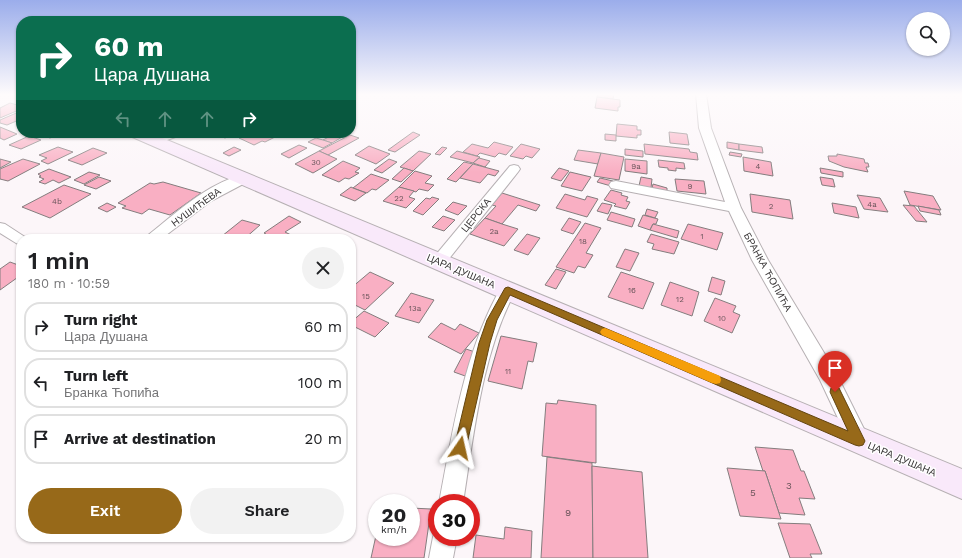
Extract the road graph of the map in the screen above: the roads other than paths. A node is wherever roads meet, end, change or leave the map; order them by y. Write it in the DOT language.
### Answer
graph roads {
  1 [pos="704,120"];
  2 [pos="161,138"];
  3 [pos="514,169"];
  4 [pos="242,179"];
  5 [pos="616,185"];
  6 [pos="734,208"];
  7 [pos="0,227"];
  8 [pos="159,234"];
  9 [pos="16,237"];
  10 [pos="439,261"];
  11 [pos="508,290"];
  12 [pos="859,441"];
  13 [pos="962,484"];
  14 [pos="453,494"];
  15 [pos="443,546"];
  16 [pos="441,558"];
  1 -- 6 [label="street, БРАНКА ЋОПИЋА"];
  2 -- 4 [label="main road, ЦАРА ДУШАНА"];
  3 -- 10 [label="street, ЦЕРСКА"];
  4 -- 8 [label="street, НУШИЋЕВА"];
  4 -- 10 [label="main road, ЦАРА ДУШАНА"];
  5 -- 6 [label="street"];
  6 -- 12 [label="street, БРАНКА ЋОПИЋА"];
  7 -- 9 [label="street"];
  10 -- 11 [label="main road, ЦАРА ДУШАНА"];
  11 -- 12 [label="main road, ЦАРА ДУШАНА"];
  11 -- 14 [label="street"];
  12 -- 13 [label="main road, ЦАРА ДУШАНА"];
  15 -- 16 [label="street"];
}
